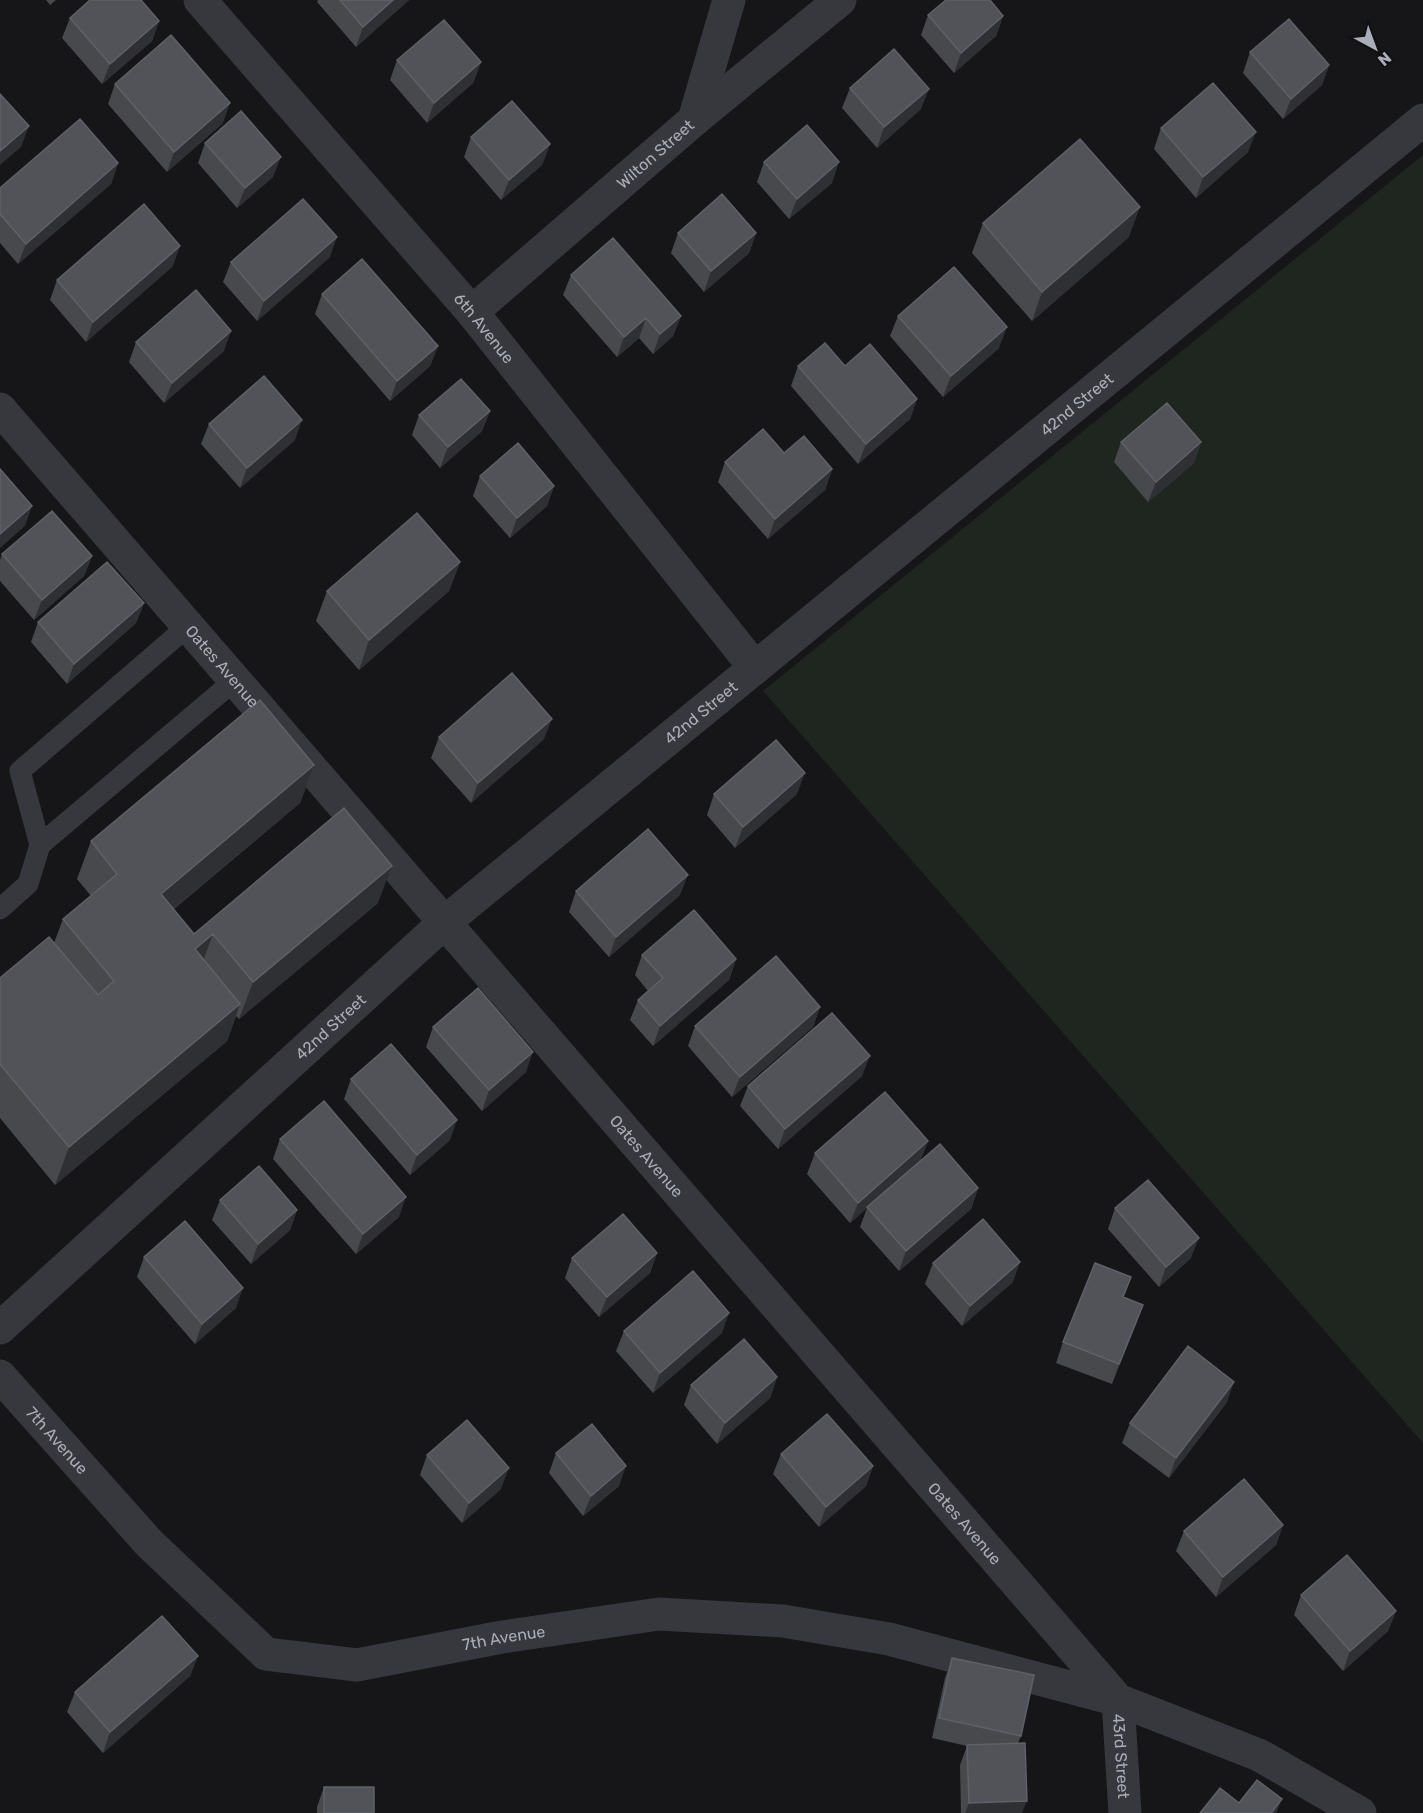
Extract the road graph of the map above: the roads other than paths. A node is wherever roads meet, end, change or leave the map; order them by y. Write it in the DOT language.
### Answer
graph roads {
  1 [pos="200,0"];
  2 [pos="729,0"];
  3 [pos="840,0"];
  4 [pos="694,120"];
  5 [pos="1423,120"];
  6 [pos="472,312"];
  7 [pos="0,409"];
  8 [pos="188,626"];
  9 [pos="755,668"];
  10 [pos="235,680"];
  11 [pos="40,845"];
  12 [pos="0,909"];
  13 [pos="445,922"];
  14 [pos="0,1328"];
  15 [pos="0,1376"];
  16 [pos="1118,1700"];
  17 [pos="1125,1813"];
  18 [pos="1360,1813"];
  1 -- 6 [label="street, 6th Avenue"];
  2 -- 4 [label="street"];
  3 -- 4 [label="street, Wilton Street"];
  4 -- 6 [label="street, Wilton Street"];
  5 -- 9 [label="street, 42nd Street"];
  6 -- 9 [label="street, 6th Avenue"];
  7 -- 8 [label="street, Oates Avenue"];
  8 -- 10 [label="street, Oates Avenue"];
  8 -- 11 [label="lane"];
  9 -- 13 [label="street, 42nd Street"];
  10 -- 11 [label="lane"];
  10 -- 13 [label="street, Oates Avenue"];
  11 -- 12 [label="lane"];
  13 -- 14 [label="street, 42nd Street"];
  13 -- 16 [label="street, Oates Avenue"];
  15 -- 16 [label="street, 7th Avenue"];
  16 -- 17 [label="street, 43rd Street"];
  16 -- 18 [label="street, Oates Avenue"];
}
